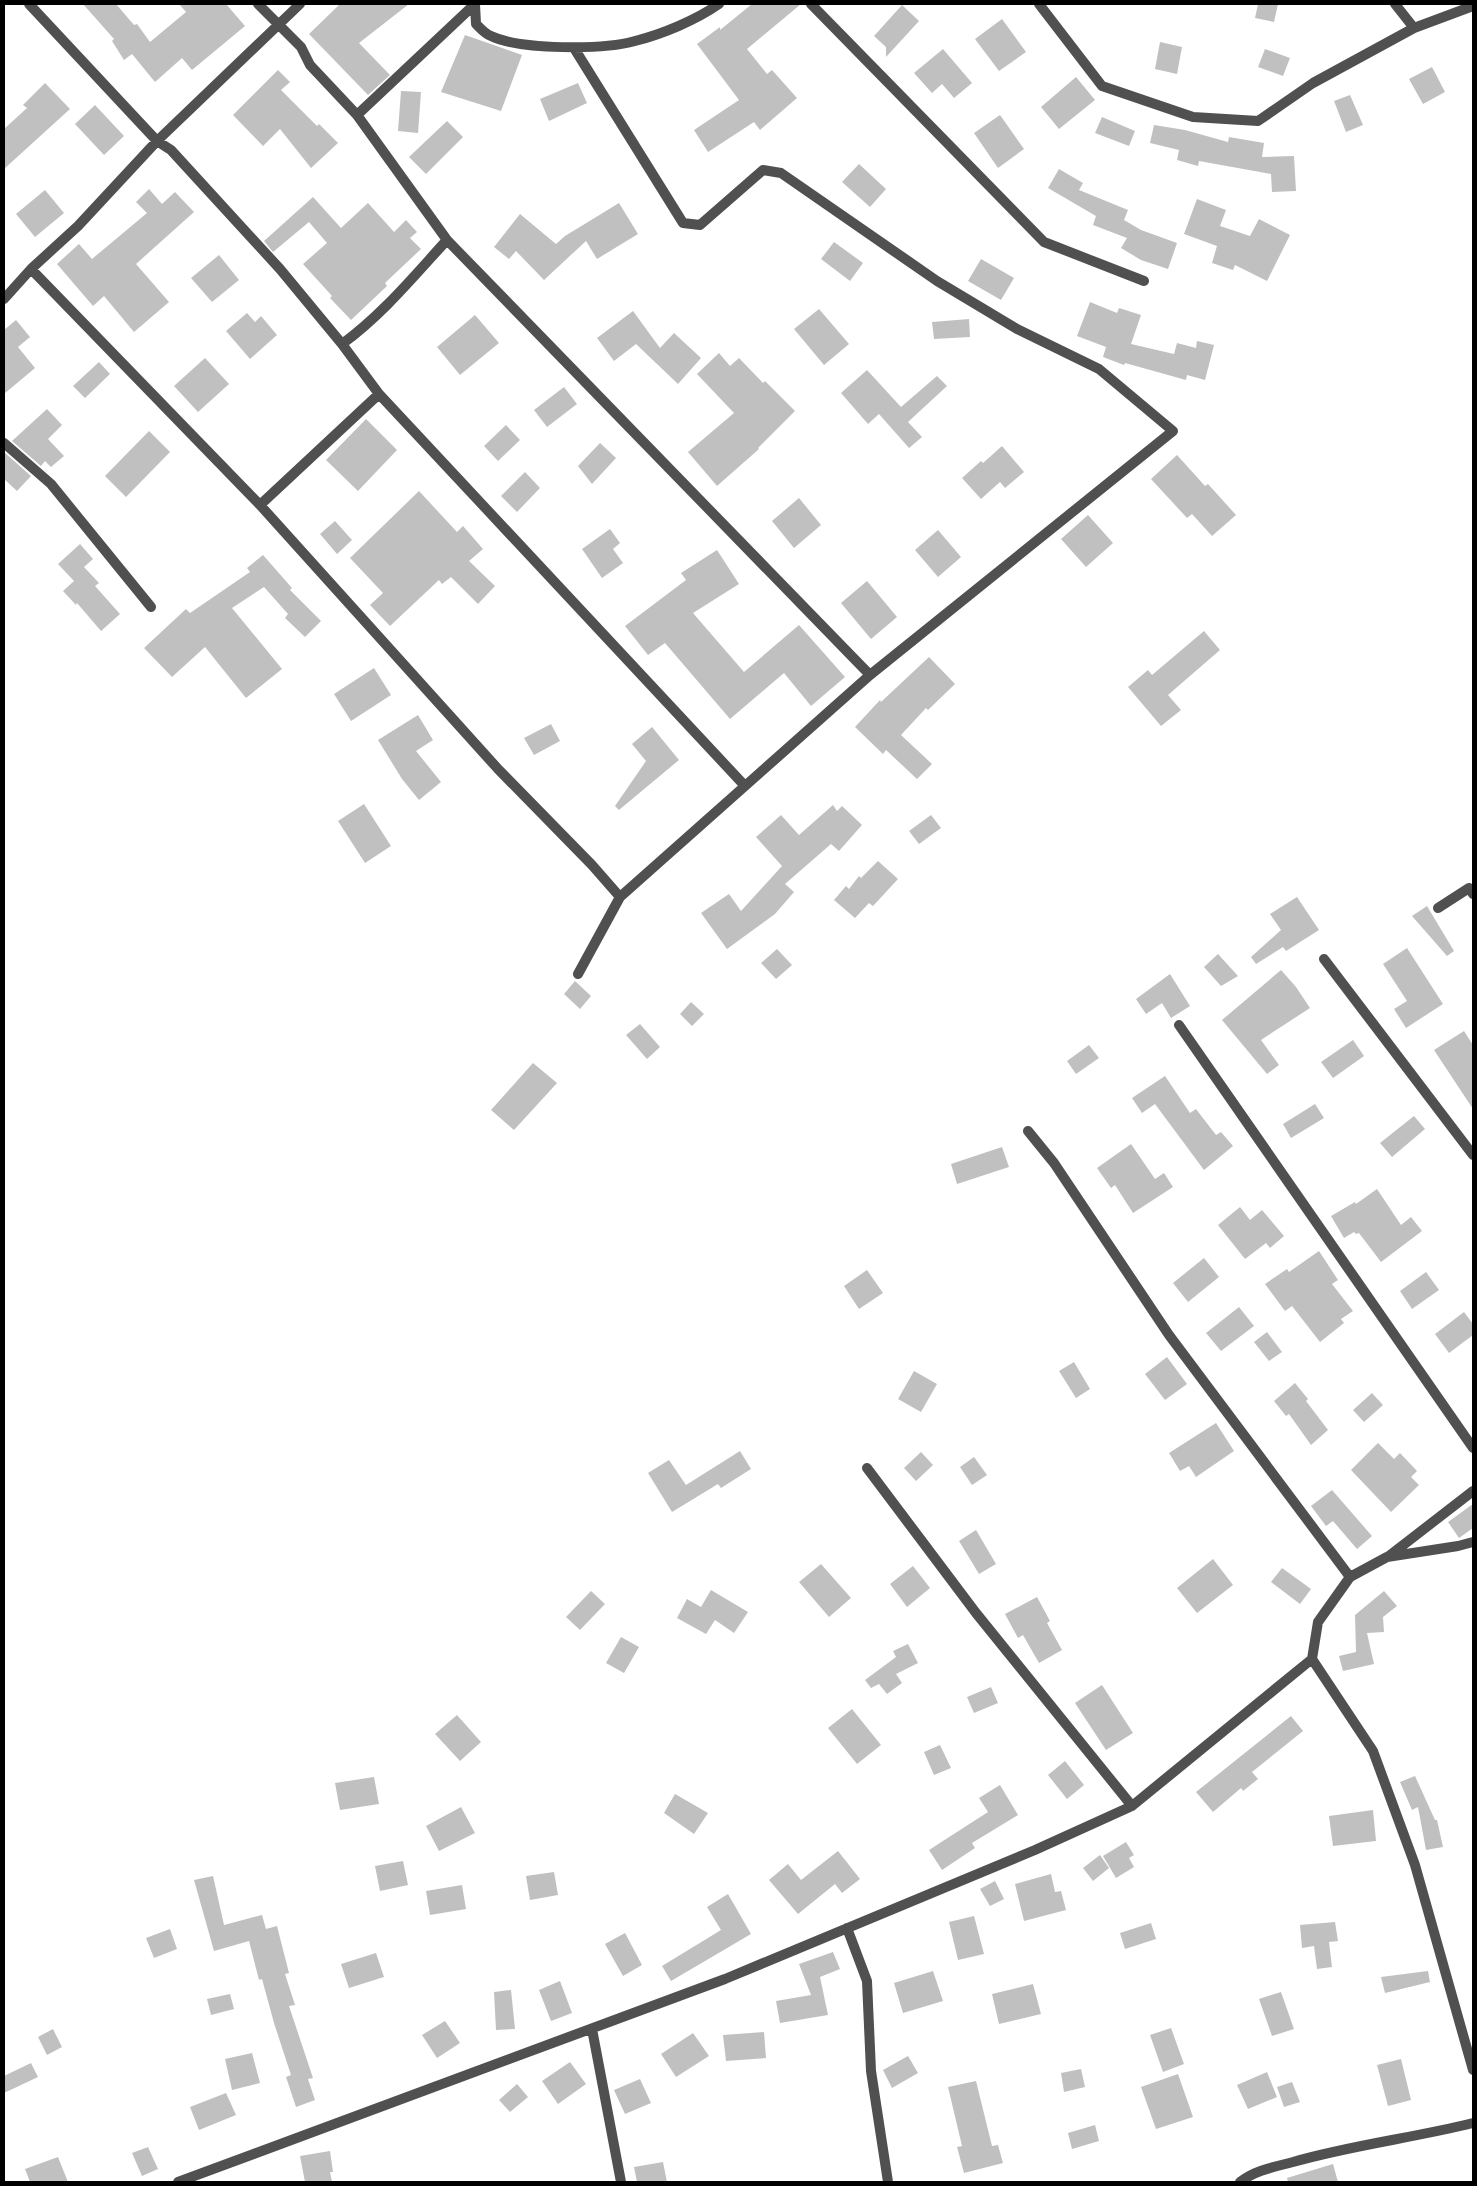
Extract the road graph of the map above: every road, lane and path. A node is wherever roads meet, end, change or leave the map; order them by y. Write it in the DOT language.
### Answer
graph roads {
  1 [pos="29,4"];
  2 [pos="258,4"];
  3 [pos="300,4"];
  4 [pos="475,4"];
  5 [pos="698,4"];
  6 [pos="719,4"];
  7 [pos="811,4"];
  8 [pos="1039,4"];
  9 [pos="1395,4"];
  10 [pos="1473,6"];
  11 [pos="701,16"];
  12 [pos="278,24"];
  13 [pos="1414,28"];
  14 [pos="574,48"];
  15 [pos="357,115"];
  16 [pos="157,141"];
  17 [pos="447,240"];
  18 [pos="31,269"];
  19 [pos="1144,281"];
  20 [pos="4,300"];
  21 [pos="342,344"];
  22 [pos="379,394"];
  23 [pos="4,443"];
  24 [pos="260,505"];
  25 [pos="151,607"];
  26 [pos="870,675"];
  27 [pos="745,786"];
  28 [pos="1473,894"];
  29 [pos="620,897"];
  30 [pos="1438,908"];
  31 [pos="1324,959"];
  32 [pos="578,974"];
  33 [pos="1179,1025"];
  34 [pos="1028,1131"];
  35 [pos="1473,1155"];
  36 [pos="1473,1448"];
  37 [pos="867,1468"];
  38 [pos="1473,1491"];
  39 [pos="1473,1542"];
  40 [pos="1387,1557"];
  41 [pos="1350,1578"];
  42 [pos="1312,1659"];
  43 [pos="1132,1806"];
  44 [pos="847,1928"];
  45 [pos="592,2029"];
  46 [pos="1473,2070"];
  47 [pos="1473,2123"];
  48 [pos="178,2182"];
  49 [pos="621,2182"];
  50 [pos="888,2182"];
  51 [pos="1240,2182"];
  1 -- 16 [label="street"];
  2 -- 12 [label="street"];
  3 -- 12 [label="street"];
  4 -- 14 [label="street"];
  4 -- 15 [label="street"];
  5 -- 11 [label="street"];
  6 -- 11 [label="street"];
  7 -- 19 [label="street"];
  8 -- 13 [label="street"];
  9 -- 13 [label="street"];
  10 -- 13 [label="street"];
  11 -- 14 [label="street"];
  12 -- 15 [label="street"];
  12 -- 16 [label="street"];
  14 -- 26 [label="street"];
  15 -- 17 [label="street"];
  16 -- 18 [label="street"];
  16 -- 21 [label="street"];
  17 -- 21 [label="street"];
  17 -- 26 [label="street"];
  18 -- 20 [label="street"];
  18 -- 24 [label="street"];
  21 -- 22 [label="street"];
  22 -- 24 [label="street"];
  22 -- 27 [label="street"];
  23 -- 25 [label="street"];
  24 -- 29 [label="street"];
  26 -- 27 [label="street"];
  27 -- 29 [label="street"];
  28 -- 30 [label="street"];
  29 -- 32 [label="street"];
  31 -- 35 [label="street"];
  33 -- 36 [label="street"];
  34 -- 41 [label="street"];
  37 -- 43 [label="street"];
  38 -- 40 [label="street"];
  39 -- 40 [label="street"];
  40 -- 41 [label="street"];
  41 -- 42 [label="street"];
  42 -- 43 [label="street"];
  42 -- 46 [label="street"];
  43 -- 44 [label="street"];
  44 -- 45 [label="street"];
  44 -- 50 [label="street"];
  45 -- 48 [label="street"];
  45 -- 49 [label="street"];
  47 -- 51 [label="street"];
}
